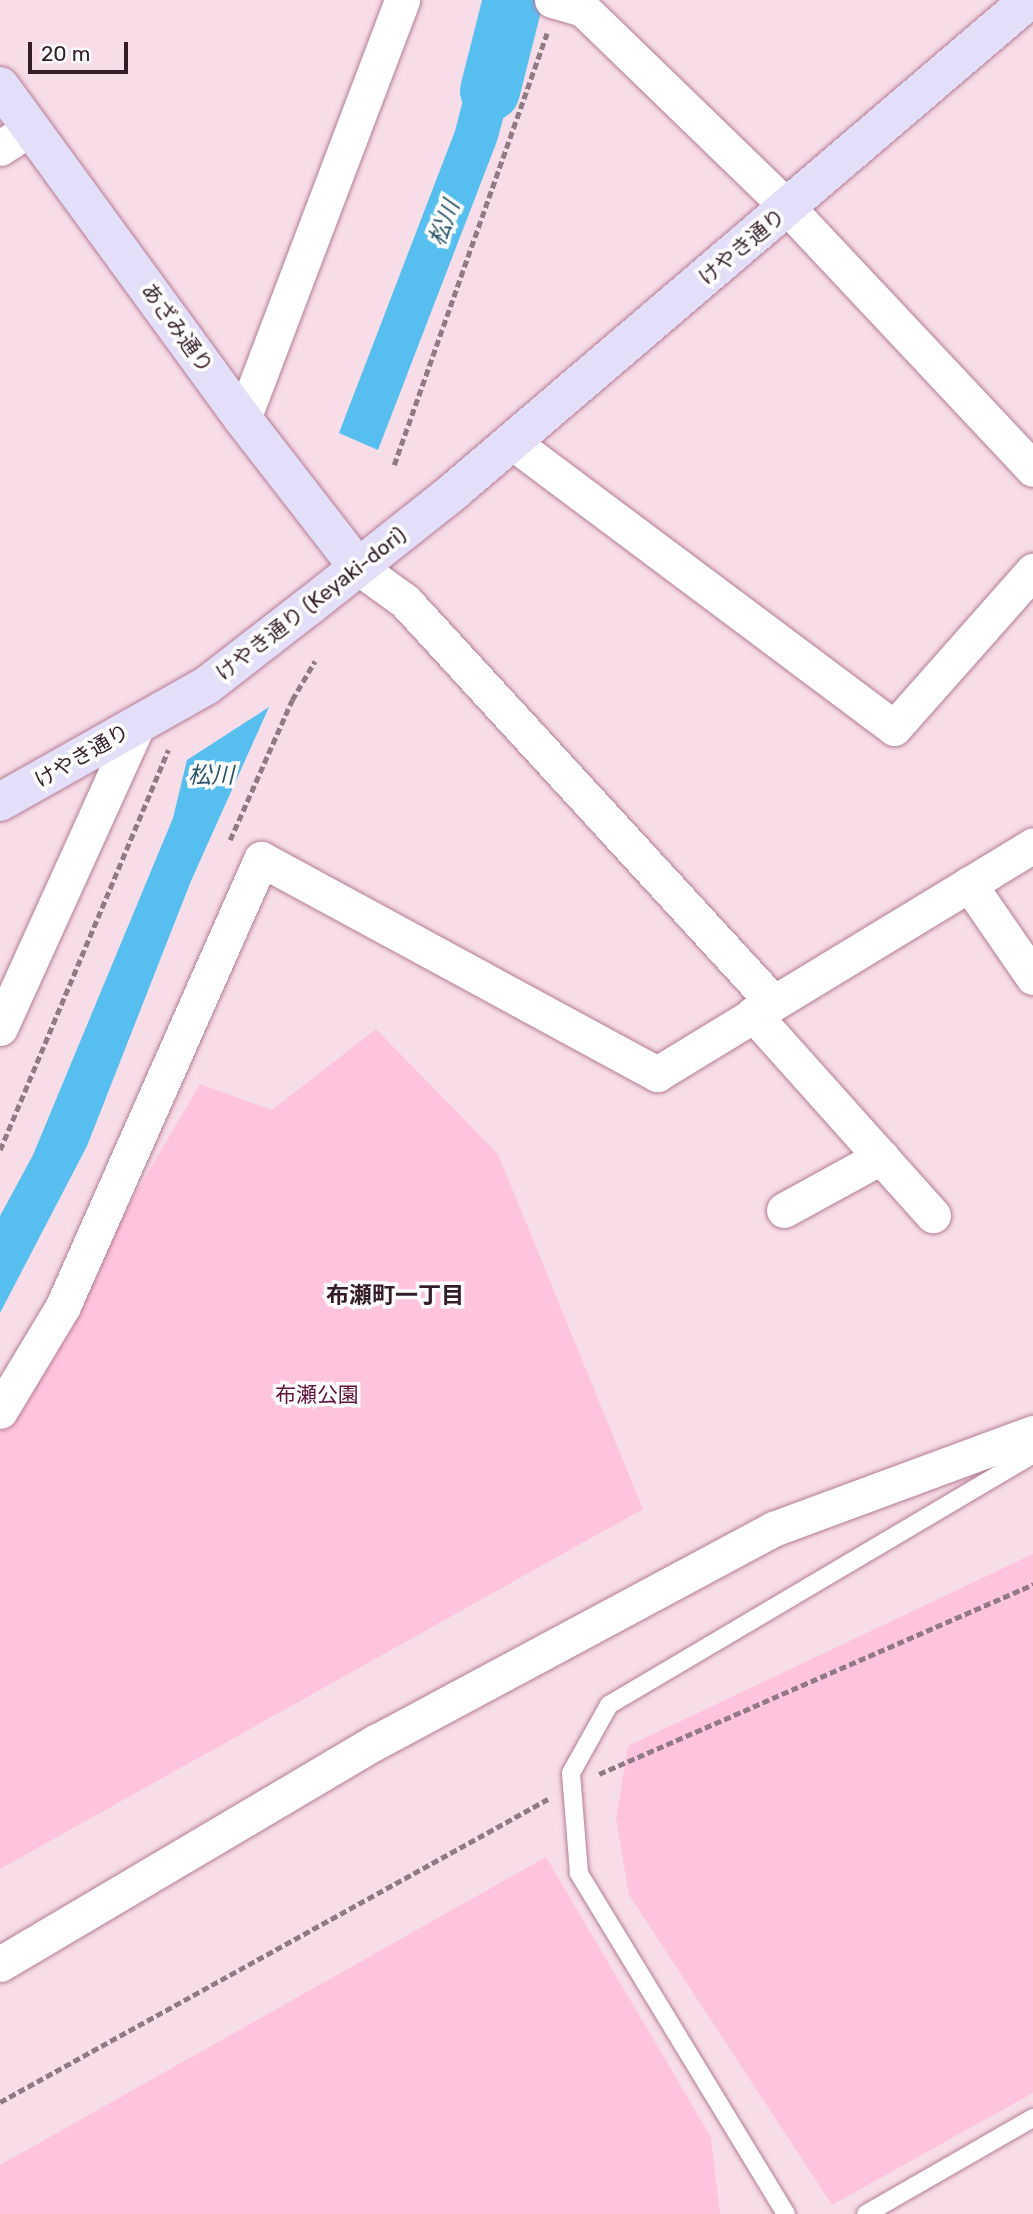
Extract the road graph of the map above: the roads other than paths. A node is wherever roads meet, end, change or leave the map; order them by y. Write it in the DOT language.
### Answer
graph roads {
  1 [pos="402,0"];
  2 [pos="552,0"];
  3 [pos="1029,0"];
  4 [pos="558,1"];
  5 [pos="0,86"];
  6 [pos="15,138"];
  7 [pos="788,208"];
  8 [pos="243,419"];
  9 [pos="512,442"];
  10 [pos="1033,469"];
  11 [pos="453,492"];
  12 [pos="358,567"];
  13 [pos="1033,571"];
  14 [pos="151,717"];
  15 [pos="0,802"];
  16 [pos="1033,845"];
  17 [pos="969,884"];
  18 [pos="1033,977"];
  19 [pos="763,1008"];
  20 [pos="0,1028"];
  21 [pos="881,1157"];
  22 [pos="784,1210"];
  23 [pos="933,1214"];
  24 [pos="0,1411"];
  25 [pos="1033,1433"];
  26 [pos="1033,1454"];
  27 [pos="0,1964"];
  28 [pos="1033,2118"];
  29 [pos="786,2214"];
  30 [pos="866,2214"];
  1 -- 8 [label="street"];
  2 -- 4 [label="street"];
  3 -- 7 [label="street, けやき通り"];
  4 -- 7 [label="street"];
  5 -- 6 [label="street, あざみ通り"];
  6 -- 8 [label="street, あざみ通り"];
  7 -- 9 [label="street, けやき通り"];
  7 -- 10 [label="street"];
  8 -- 12 [label="street, あざみ通り"];
  9 -- 11 [label="street, けやき通り"];
  9 -- 13 [label="street"];
  11 -- 12 [label="street, けやき通り (Keyaki-dori)"];
  12 -- 14 [label="street, けやき通り (Keyaki-dori)"];
  12 -- 19 [label="street"];
  14 -- 15 [label="street, けやき通り"];
  14 -- 20 [label="street"];
  16 -- 17 [label="street"];
  17 -- 18 [label="street"];
  17 -- 19 [label="street"];
  19 -- 21 [label="street"];
  19 -- 24 [label="street"];
  21 -- 22 [label="street"];
  21 -- 23 [label="street"];
  25 -- 27 [label="street"];
  26 -- 29 [label="lane"];
  28 -- 30 [label="lane"];
}
